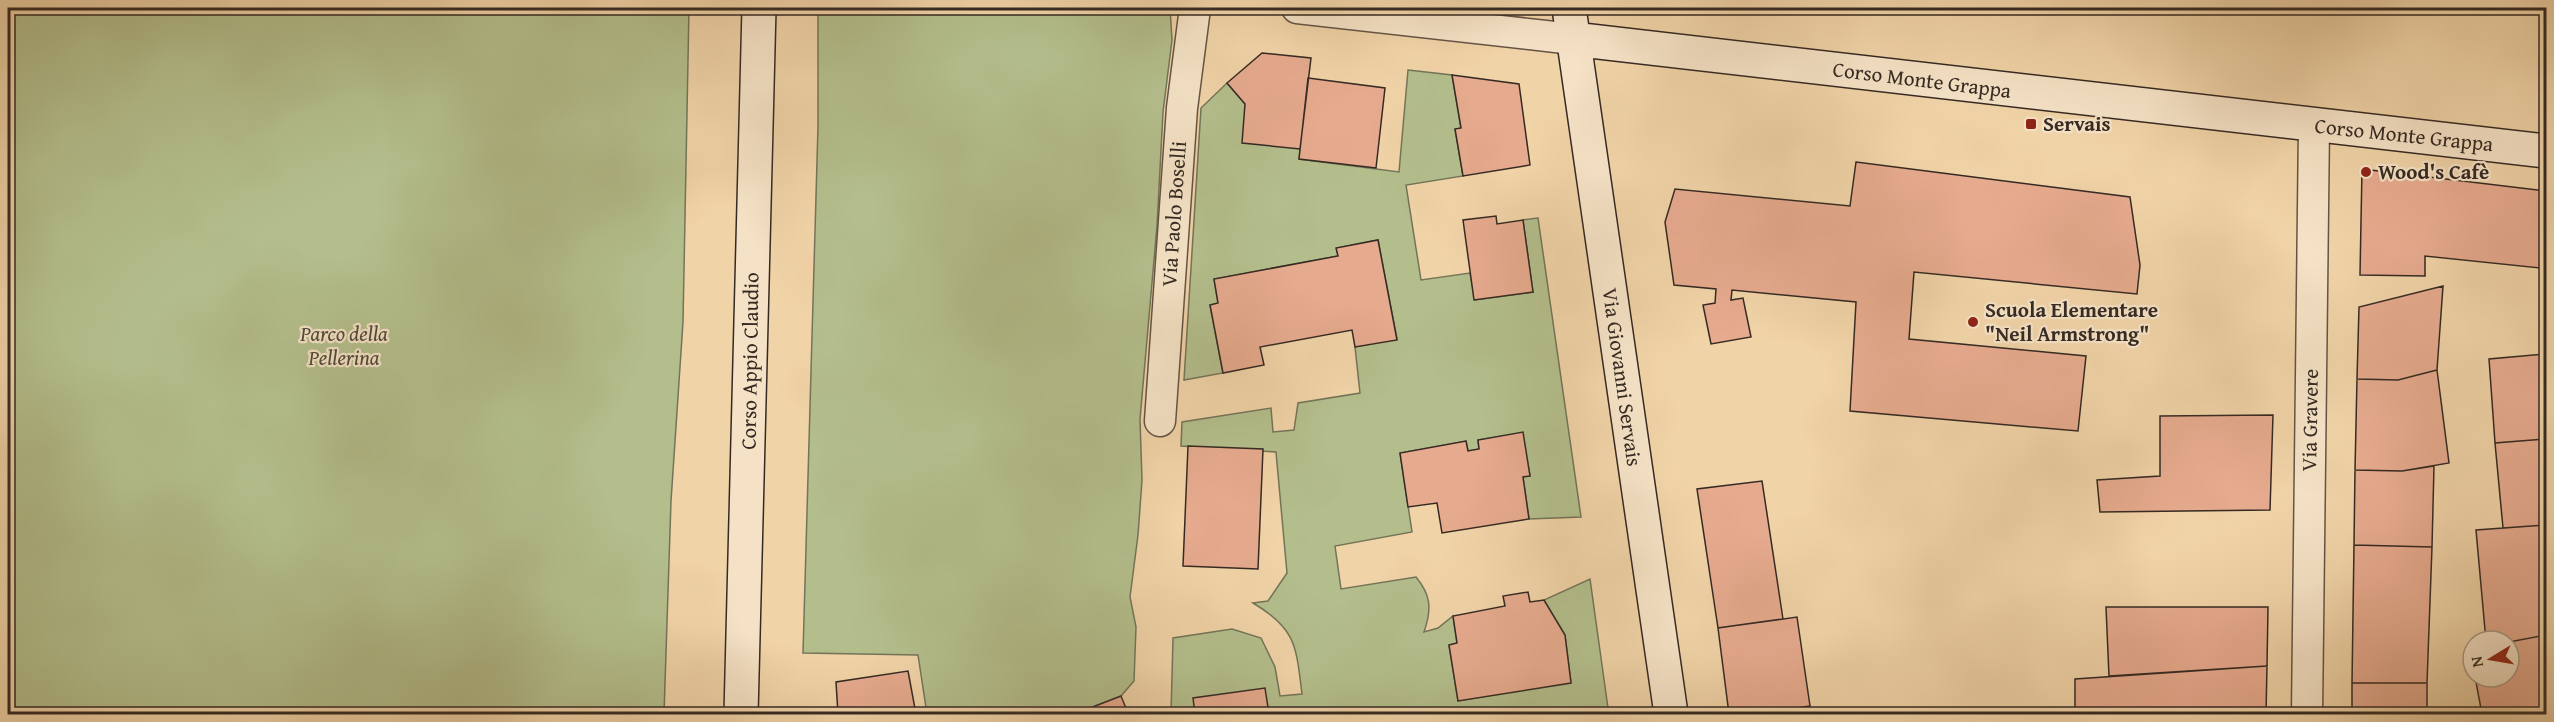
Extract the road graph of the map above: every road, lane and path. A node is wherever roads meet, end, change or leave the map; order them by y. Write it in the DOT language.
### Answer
graph roads {
  1 [pos="759,8"];
  2 [pos="1195,8"];
  3 [pos="1297,8"];
  4 [pos="1571,23"];
  5 [pos="2314,125"];
  6 [pos="2547,151"];
  7 [pos="1160,421"];
  8 [pos="741,714"];
  9 [pos="1671,714"];
  10 [pos="2307,714"];
  1 -- 8 [label="street, Corso Appio Claudio"];
  2 -- 7 [label="street, Via Paolo Boselli"];
  3 -- 4 [label="street, Corso Monte Grappa"];
  4 -- 5 [label="street, Corso Monte Grappa"];
  4 -- 9 [label="street, Via Giovanni Servais"];
  5 -- 6 [label="street, Corso Monte Grappa"];
  5 -- 10 [label="street, Via Gravere"];
}
